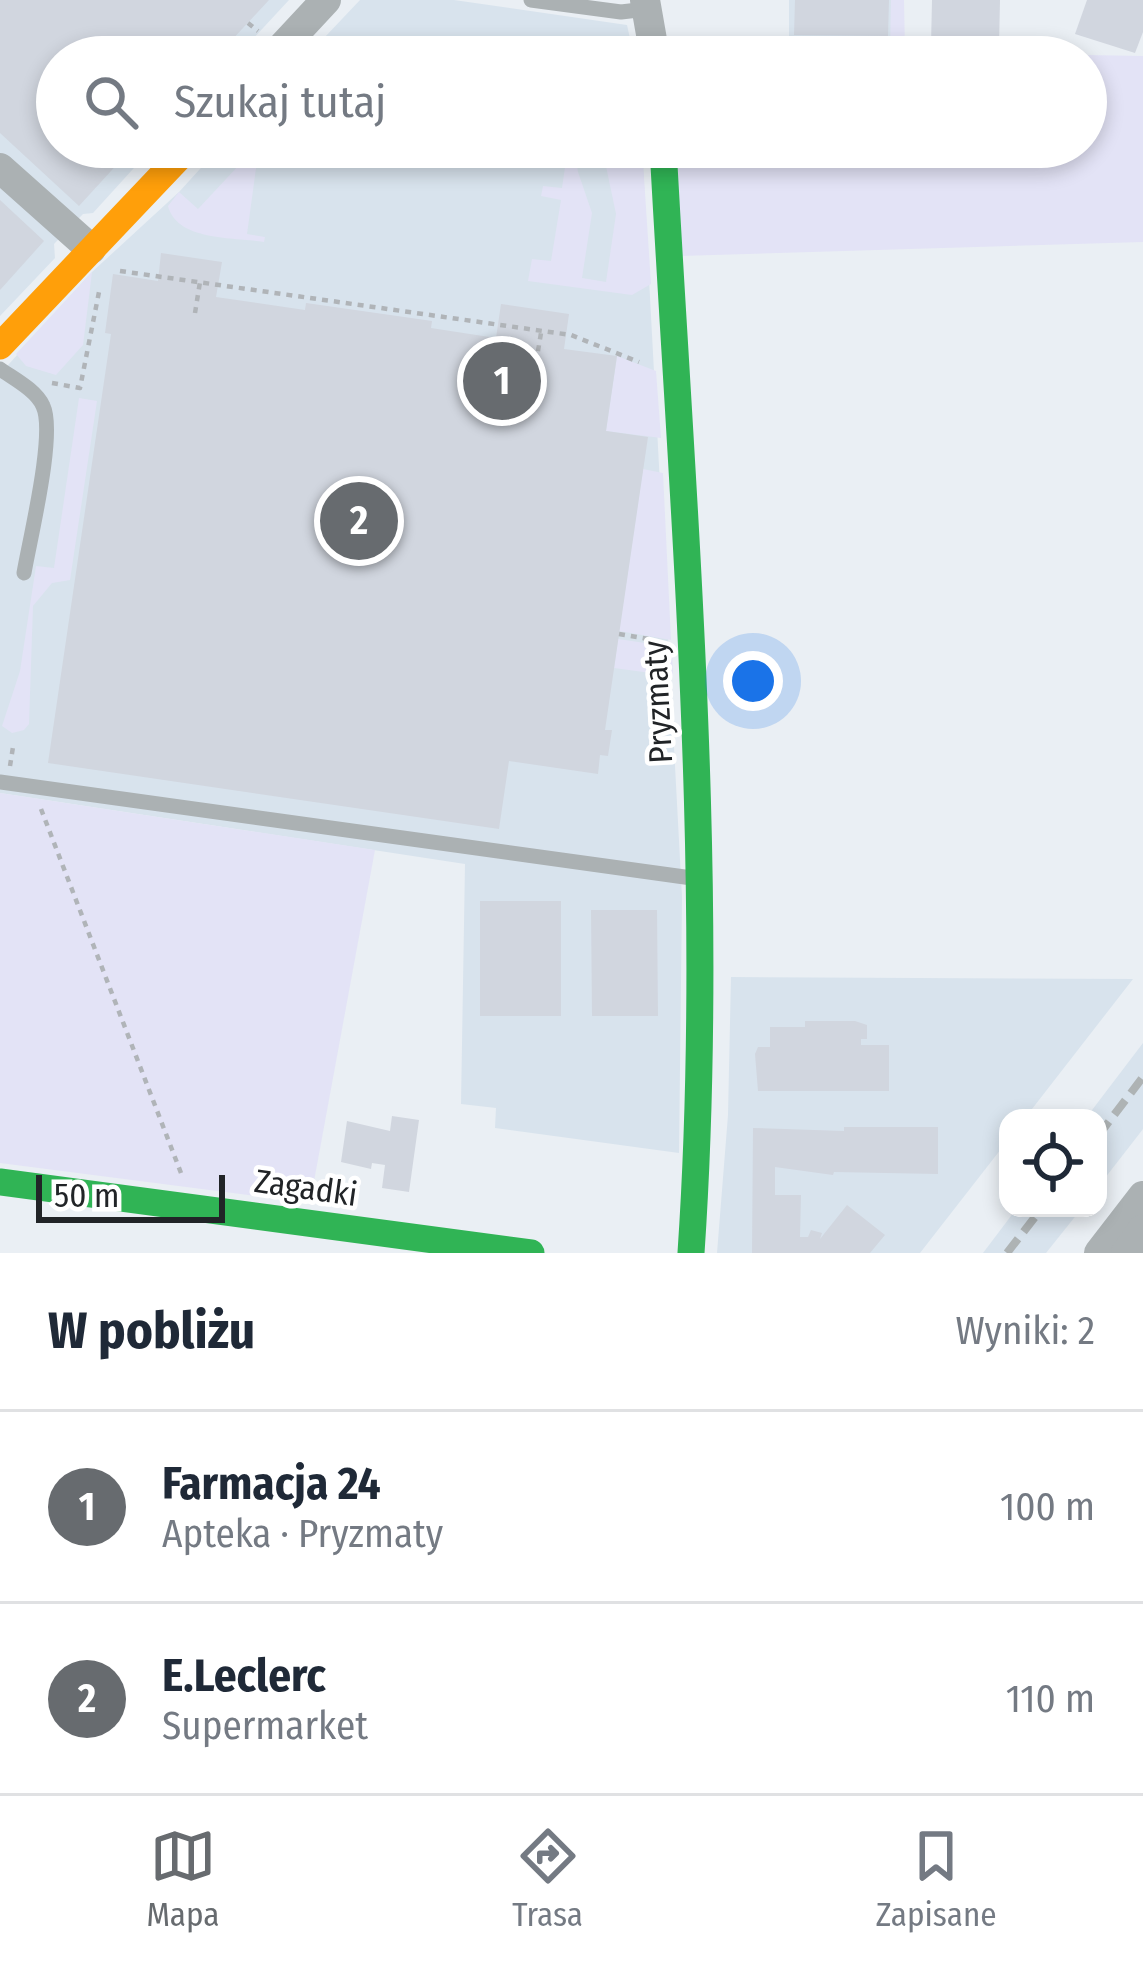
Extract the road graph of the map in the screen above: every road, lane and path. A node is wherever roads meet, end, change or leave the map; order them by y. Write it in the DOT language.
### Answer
graph roads {
  1 [pos="326,0"];
  2 [pos="531,0"];
  3 [pos="564,3"];
  4 [pos="646,4"];
  5 [pos="248,22"];
  6 [pos="260,36"];
  7 [pos="281,36"];
  8 [pos="651,36"];
  9 [pos="0,168"];
  10 [pos="172,168"];
  11 [pos="664,168"];
  12 [pos="97,259"];
  13 [pos="200,282"];
  14 [pos="100,288"];
  15 [pos="195,313"];
  16 [pos="541,331"];
  17 [pos="0,346"];
  18 [pos="536,363"];
  19 [pos="0,369"];
  20 [pos="659,370"];
  21 [pos="80,388"];
  22 [pos="24,573"];
  23 [pos="619,634"];
  24 [pos="671,643"];
  25 [pos="0,782"];
  26 [pos="32,787"];
  27 [pos="702,879"];
  28 [pos="0,1182"];
  29 [pos="187,1188"];
  30 [pos="1143,1196"];
  31 [pos="1143,1229"];
  32 [pos="531,1253"];
  33 [pos="691,1253"];
  34 [pos="1099,1253"];
  35 [pos="1126,1253"];
  1 -- 7 [label="street"];
  2 -- 3 [label="lane"];
  3 -- 4 [label="lane"];
  4 -- 8 [label="street"];
  5 -- 6 [label="path"];
  9 -- 12 [label="street"];
  10 -- 12 [label="street"];
  11 -- 27 [label="street, Pryzmaty"];
  12 -- 13 [label="path"];
  12 -- 17 [label="street"];
  13 -- 15 [label="path"];
  13 -- 16 [label="path"];
  14 -- 21 [label="path"];
  16 -- 18 [label="path"];
  16 -- 20 [label="path"];
  19 -- 22 [label="lane"];
  23 -- 24 [label="path"];
  25 -- 26 [label="lane"];
  26 -- 27 [label="lane"];
  26 -- 29 [label="path"];
  27 -- 33 [label="street, Pryzmaty"];
  28 -- 32 [label="street, Zagadki"];
  30 -- 34 [label="street"];
  31 -- 35 [label="street"];
}
